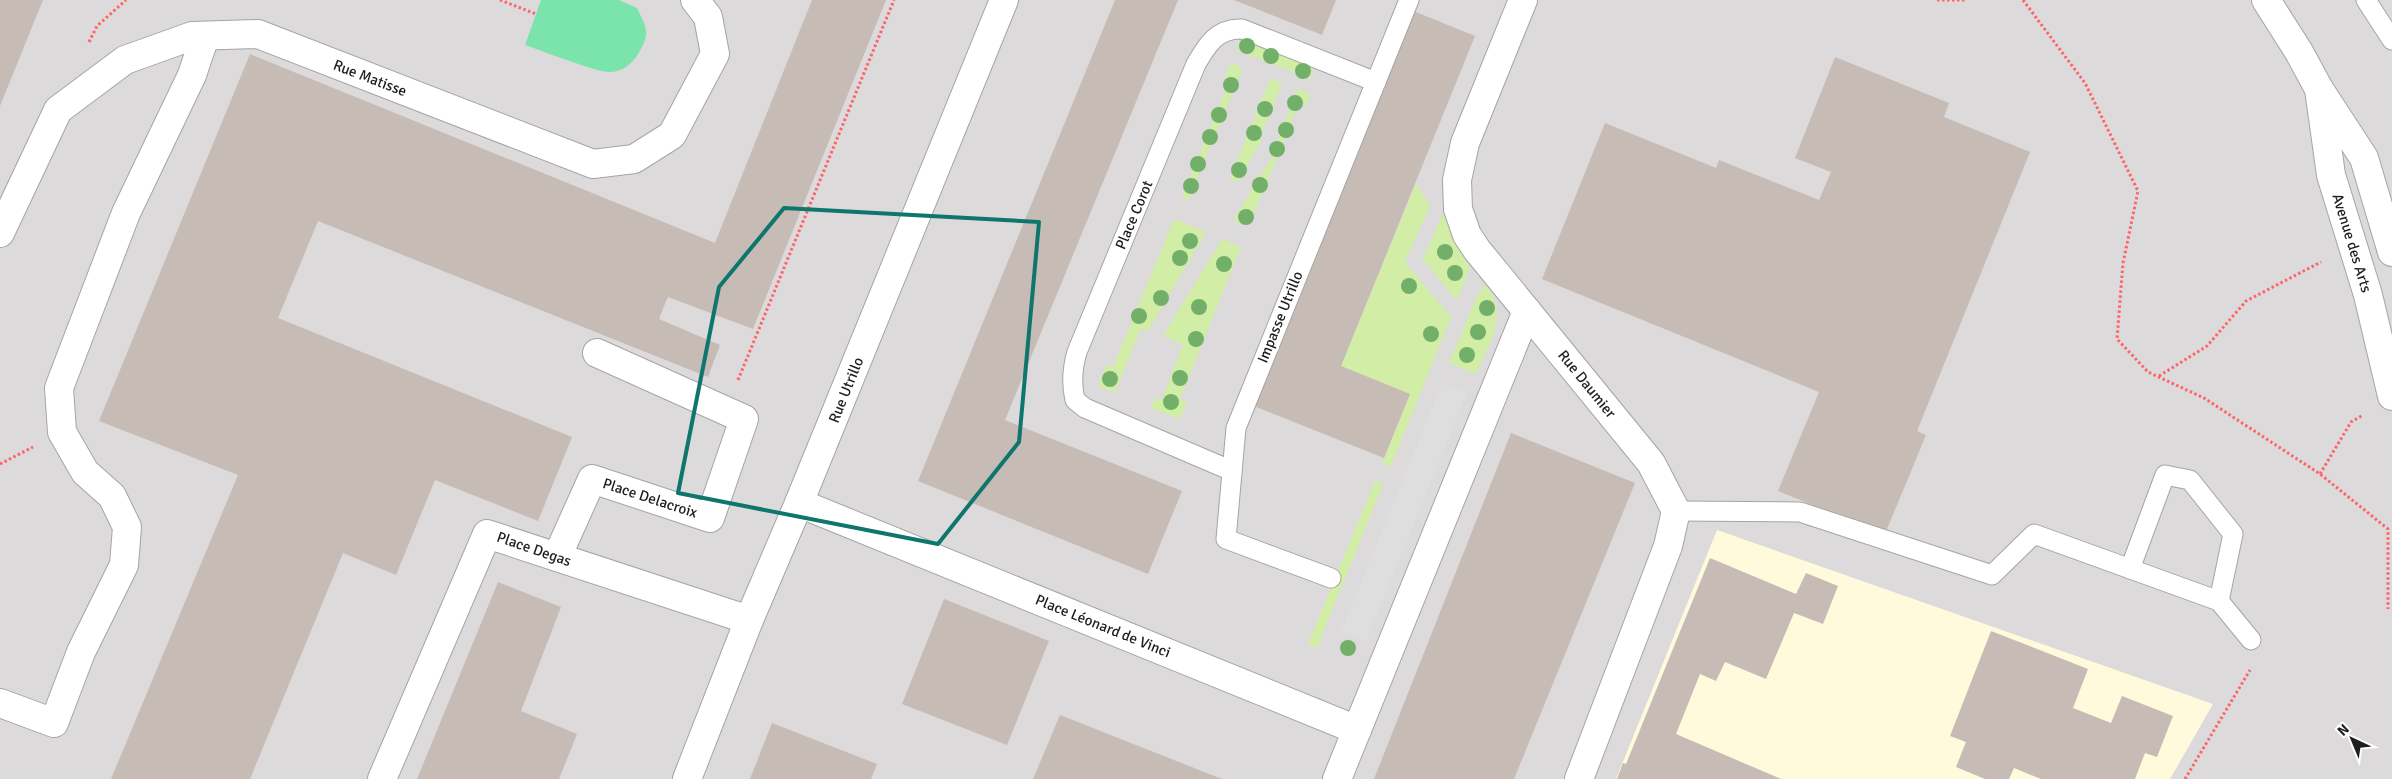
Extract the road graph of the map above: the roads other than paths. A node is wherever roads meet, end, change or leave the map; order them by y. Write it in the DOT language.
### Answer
graph roads {
  1 [pos="695,0"];
  2 [pos="1004,0"];
  3 [pos="1409,0"];
  4 [pos="1523,0"];
  5 [pos="2266,0"];
  6 [pos="2366,0"];
  7 [pos="205,36"];
  8 [pos="2392,40"];
  9 [pos="1376,82"];
  10 [pos="2319,89"];
  11 [pos="0,233"];
  12 [pos="2392,252"];
  13 [pos="1527,311"];
  14 [pos="597,354"];
  15 [pos="2392,396"];
  16 [pos="1232,471"];
  17 [pos="800,503"];
  18 [pos="1676,511"];
  19 [pos="557,557"];
  20 [pos="2130,569"];
  21 [pos="1331,578"];
  22 [pos="2219,601"];
  23 [pos="750,620"];
  24 [pos="2251,640"];
  25 [pos="0,703"];
  26 [pos="1357,730"];
  27 [pos="382,779"];
  28 [pos="687,779"];
  29 [pos="1338,779"];
  30 [pos="1580,779"];
  1 -- 7 [label="street, Rue Matisse"];
  2 -- 17 [label="street, Rue Utrillo"];
  3 -- 9 [label="lane, Impasse Utrillo"];
  4 -- 13 [label="street, Rue Daumier"];
  5 -- 10 [label="street, Avenue des Arts"];
  6 -- 8 [label="lane"];
  7 -- 11 [label="street, Rue Matisse"];
  7 -- 25 [label="street"];
  9 -- 16 [label="lane, Impasse Utrillo"];
  9 -- 16 [label="lane, Place Corot"];
  10 -- 12 [label="street, Avenue des Arts"];
  10 -- 15 [label="street, Avenue des Arts"];
  13 -- 18 [label="street, Rue Daumier"];
  13 -- 26 [label="street"];
  14 -- 19 [label="street, Place Delacroix"];
  16 -- 21 [label="lane, Impasse Utrillo"];
  17 -- 23 [label="street, Rue Utrillo"];
  17 -- 26 [label="street, Place Léonard de Vinci"];
  18 -- 20 [label="lane"];
  18 -- 30 [label="street"];
  19 -- 23 [label="street, Place Degas"];
  19 -- 27 [label="street, Place Degas"];
  20 -- 22 [label="lane"];
  20 -- 22 [label="lane"];
  22 -- 24 [label="lane"];
  23 -- 28 [label="street, Rue Utrillo"];
  26 -- 29 [label="street"];
}
